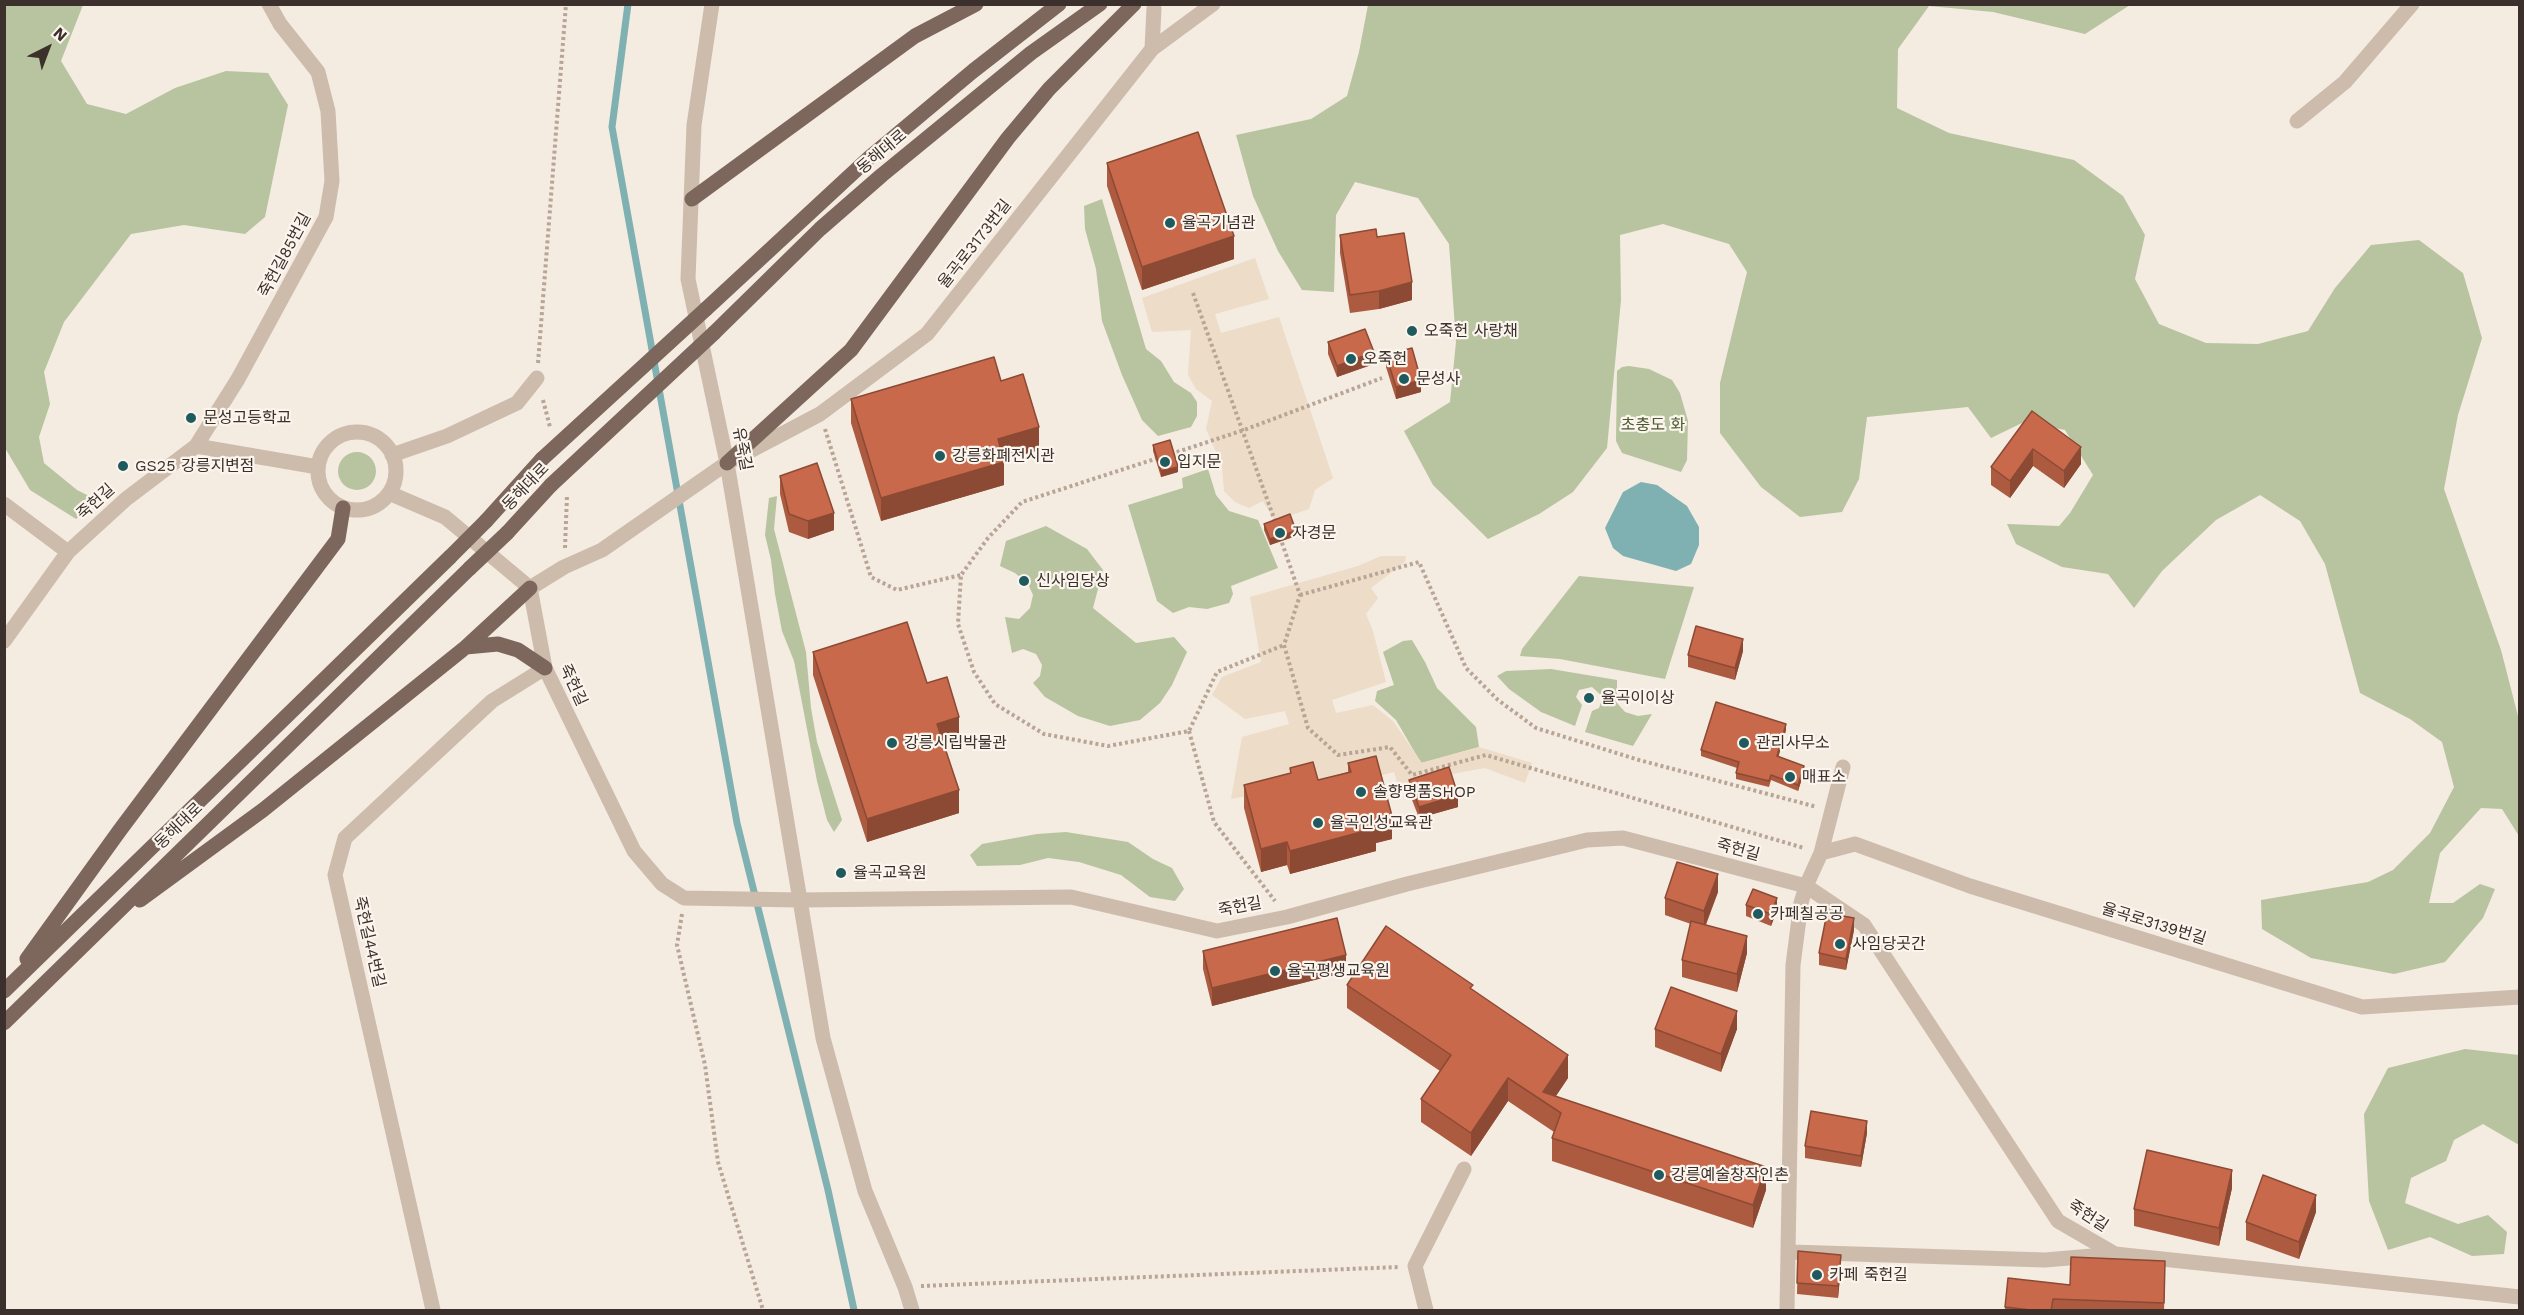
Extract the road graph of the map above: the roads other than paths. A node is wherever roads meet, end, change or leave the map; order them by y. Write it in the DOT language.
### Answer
graph roads {
  1 [pos="269,4"];
  2 [pos="712,4"];
  3 [pos="976,4"];
  4 [pos="1059,4"];
  5 [pos="1100,4"];
  6 [pos="1134,4"];
  7 [pos="1213,4"];
  8 [pos="2412,4"];
  9 [pos="1154,8"];
  10 [pos="1152,49"];
  11 [pos="2297,121"];
  12 [pos="692,199"];
  13 [pos="537,378"];
  14 [pos="196,446"];
  15 [pos="392,455"];
  16 [pos="727,463"];
  17 [pos="318,466"];
  18 [pos="389,493"];
  19 [pos="4,504"];
  20 [pos="343,507"];
  21 [pos="68,552"];
  22 [pos="530,588"];
  23 [pos="4,641"];
  24 [pos="466,647"];
  25 [pos="545,668"];
  26 [pos="1844,767"];
  27 [pos="1821,853"];
  28 [pos="1806,886"];
  29 [pos="800,900"];
  30 [pos="97,932"];
  31 [pos="4,990"];
  32 [pos="2520,998"];
  33 [pos="4,1023"];
  34 [pos="1464,1169"];
  35 [pos="1788,1252"];
  36 [pos="2115,1254"];
  37 [pos="2520,1298"];
  38 [pos="433,1311"];
  39 [pos="912,1311"];
  40 [pos="1426,1311"];
  41 [pos="1787,1311"];
  1 -- 14 [label="street, 죽헌길85번길"];
  2 -- 12 [label="street, 유죽길"];
  3 -- 12 [label="main road"];
  4 -- 31 [label="main road, 동해대로, bridge"];
  5 -- 30 [label="main road, 동해대로, bridge"];
  6 -- 16 [label="main road"];
  7 -- 10 [label="street, 율곡로3173번길"];
  8 -- 11 [label="street"];
  9 -- 10 [label="street"];
  10 -- 16 [label="street, 율곡로3173번길"];
  12 -- 16 [label="street, 유죽길"];
  13 -- 15 [label="street"];
  14 -- 17 [label="street"];
  14 -- 21 [label="street, 죽헌길"];
  15 -- 17 [label="street"];
  15 -- 18 [label="street"];
  16 -- 22 [label="street, 율곡로3173번길"];
  16 -- 29 [label="street, 유죽길"];
  17 -- 20 [label="street"];
  18 -- 20 [label="street"];
  18 -- 22 [label="street"];
  19 -- 21 [label="street"];
  20 -- 31 [label="main road"];
  21 -- 23 [label="street, 죽헌길"];
  22 -- 24 [label="main road"];
  22 -- 25 [label="street, 죽헌길"];
  24 -- 25 [label="main road"];
  24 -- 30 [label="main road"];
  25 -- 29 [label="street, 죽헌길"];
  25 -- 38 [label="street, 죽헌길44번길"];
  26 -- 27 [label="street"];
  27 -- 28 [label="street"];
  27 -- 32 [label="street, 율곡로3139번길"];
  28 -- 29 [label="street, 죽헌길"];
  28 -- 35 [label="street"];
  28 -- 36 [label="street, 죽헌길"];
  29 -- 39 [label="street, 유죽길"];
  30 -- 33 [label="main road, 동해대로"];
  34 -- 40 [label="street"];
  35 -- 36 [label="street"];
  35 -- 41 [label="street"];
  36 -- 37 [label="street, 죽헌길"];
}
